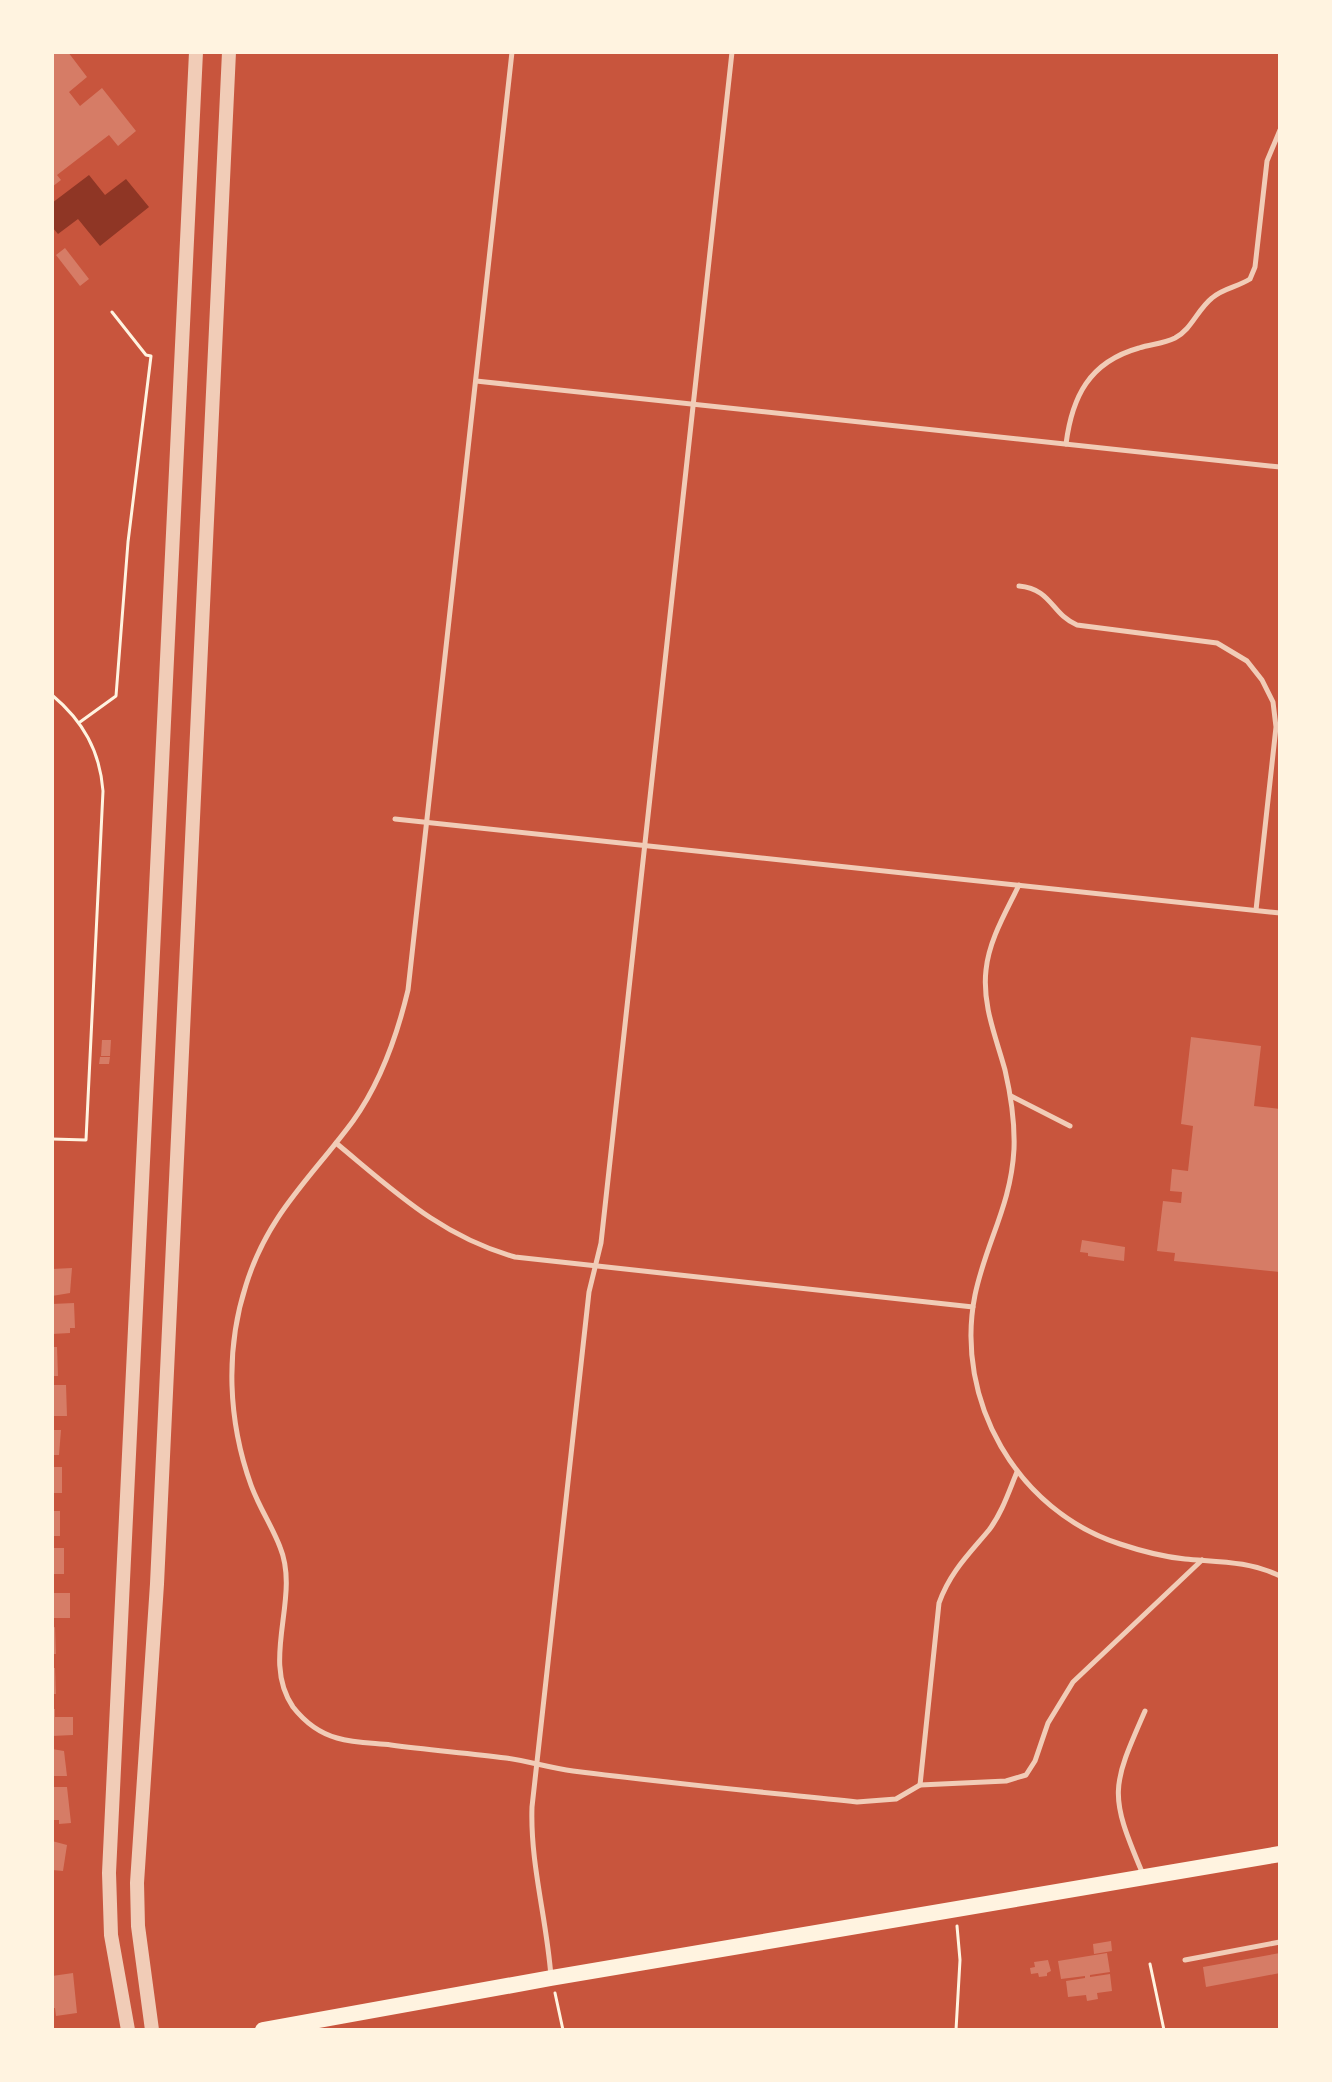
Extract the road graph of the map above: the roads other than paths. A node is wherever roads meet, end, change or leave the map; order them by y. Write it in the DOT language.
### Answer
graph roads {
  1 [pos="196,52"];
  2 [pos="229,52"];
  3 [pos="512,52"];
  4 [pos="732,52"];
  5 [pos="1280,130"];
  6 [pos="476,381"];
  7 [pos="692,405"];
  8 [pos="1066,444"];
  9 [pos="1280,467"];
  10 [pos="1019,586"];
  11 [pos="395,819"];
  12 [pos="427,823"];
  13 [pos="644,845"];
  14 [pos="1019,885"];
  15 [pos="1256,910"];
  16 [pos="1280,913"];
  17 [pos="1010,1096"];
  18 [pos="1070,1126"];
  19 [pos="336,1143"];
  20 [pos="595,1267"];
  21 [pos="973,1307"];
  22 [pos="1017,1472"];
  23 [pos="1202,1560"];
  24 [pos="1280,1576"];
  25 [pos="1145,1711"];
  26 [pos="536,1764"];
  27 [pos="920,1785"];
  28 [pos="1280,1854"];
  29 [pos="1144,1877"];
  30 [pos="1280,1942"];
  31 [pos="1185,1960"];
  32 [pos="551,1978"];
  33 [pos="128,2030"];
  34 [pos="152,2030"];
  35 [pos="263,2030"];
  1 -- 33 [label="street"];
  2 -- 34 [label="street"];
  3 -- 6 [label="lane"];
  4 -- 7 [label="lane"];
  5 -- 8 [label="lane"];
  6 -- 7 [label="lane"];
  6 -- 12 [label="lane"];
  7 -- 8 [label="lane"];
  7 -- 13 [label="lane"];
  8 -- 9 [label="lane"];
  10 -- 15 [label="lane"];
  11 -- 12 [label="lane"];
  12 -- 13 [label="lane"];
  12 -- 19 [label="lane"];
  13 -- 14 [label="lane"];
  13 -- 20 [label="lane"];
  14 -- 15 [label="lane"];
  14 -- 17 [label="lane"];
  15 -- 16 [label="lane"];
  17 -- 18 [label="lane"];
  17 -- 21 [label="lane"];
  19 -- 20 [label="lane"];
  19 -- 26 [label="lane"];
  20 -- 21 [label="lane"];
  20 -- 26 [label="lane"];
  21 -- 22 [label="lane"];
  22 -- 23 [label="lane"];
  22 -- 27 [label="lane"];
  23 -- 24 [label="lane"];
  23 -- 27 [label="lane"];
  25 -- 29 [label="lane"];
  26 -- 27 [label="lane"];
  26 -- 32 [label="lane"];
  28 -- 29 [label="main road"];
  29 -- 32 [label="main road"];
  30 -- 31 [label="lane"];
  32 -- 35 [label="main road"];
}
